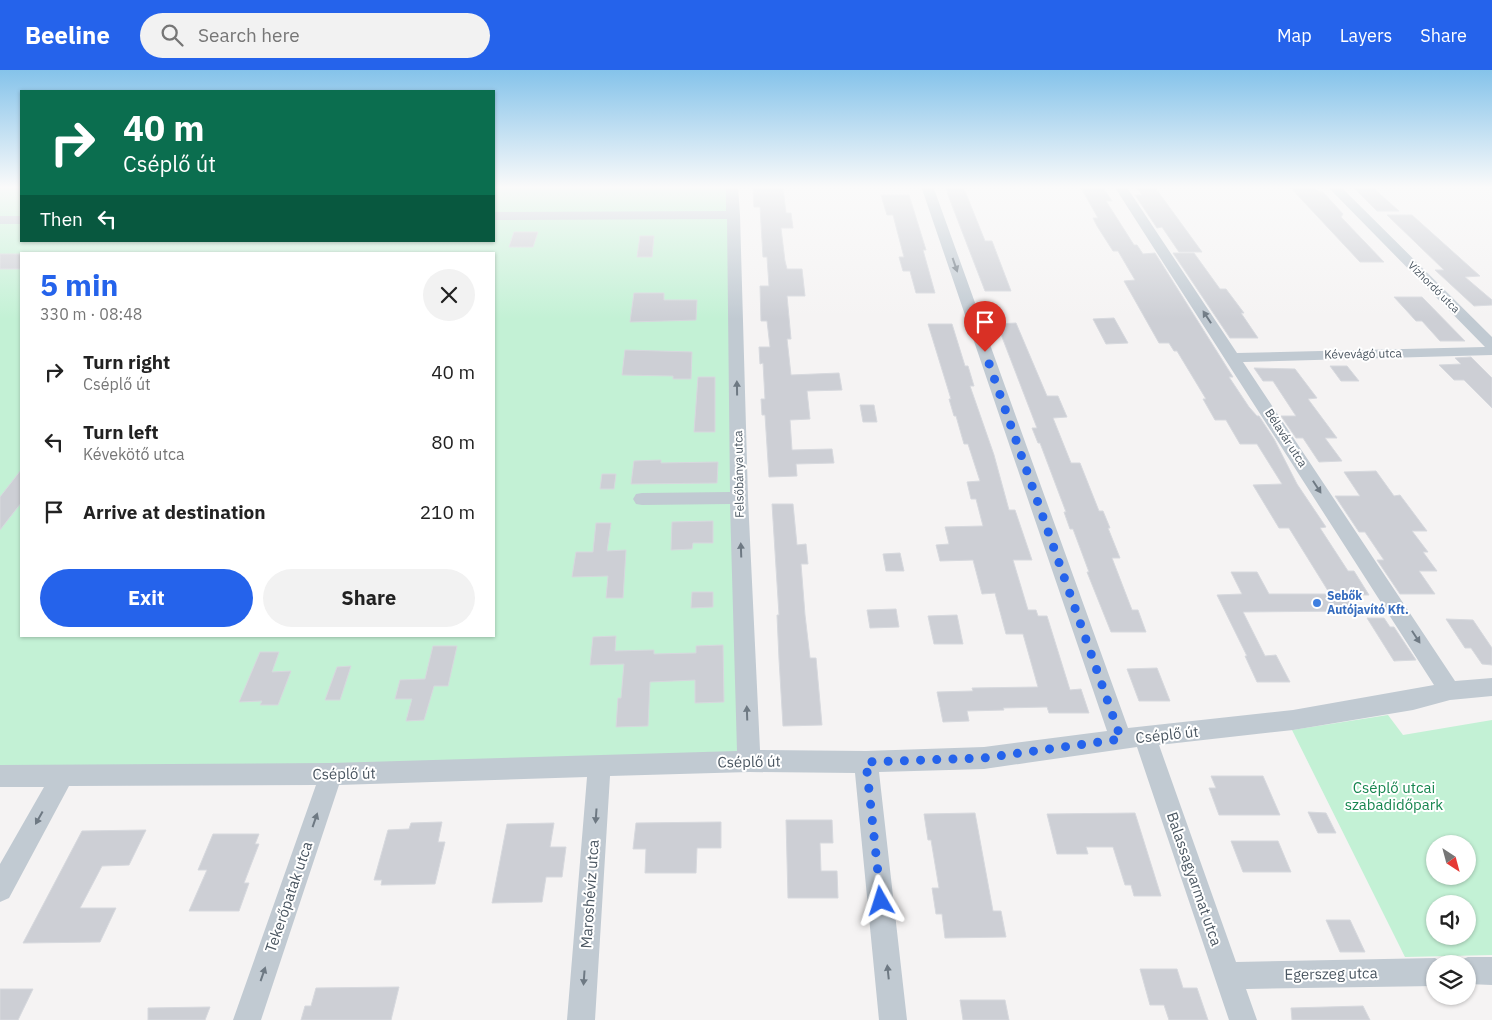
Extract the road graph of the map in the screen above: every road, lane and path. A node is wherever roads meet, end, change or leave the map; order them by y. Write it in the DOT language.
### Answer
graph roads {
  1 [pos="734,230"];
  2 [pos="944,230"];
  3 [pos="1149,230"];
  4 [pos="1377,230"];
  5 [pos="1492,345"];
  6 [pos="1492,351"];
  7 [pos="1234,358"];
  8 [pos="642,498"];
  9 [pos="738,498"];
  10 [pos="1492,687"];
  11 [pos="1450,691"];
  12 [pos="1133,738"];
  13 [pos="749,761"];
  14 [pos="866,762"];
  15 [pos="599,767"];
  16 [pos="331,774"];
  17 [pos="63,775"];
  18 [pos="0,776"];
  19 [pos="0,889"];
  20 [pos="1476,971"];
  21 [pos="1492,971"];
  22 [pos="1426,972"];
  23 [pos="1227,976"];
  24 [pos="247,1020"];
  25 [pos="581,1020"];
  26 [pos="893,1020"];
  27 [pos="1243,1020"];
  9 -- 1 [label="street, Felsőbánya utca, one-way"];
  2 -- 12 [label="street, one-way"];
  7 -- 3 [label="street, Bélavár utca, one-way"];
  4 -- 5 [label="street, Vízhordó utca"];
  6 -- 7 [label="street, Kévevágó utca"];
  7 -- 11 [label="street, Bélavár utca, one-way"];
  8 -- 9 [label="street"];
  13 -- 9 [label="street, Felsőbánya utca, one-way"];
  10 -- 11 [label="street, Cséplő út"];
  11 -- 12 [label="street, Cséplő út"];
  12 -- 14 [label="street, Cséplő út"];
  12 -- 23 [label="street, Balassagyarmat utca"];
  13 -- 14 [label="street, Cséplő út"];
  13 -- 15 [label="street, Cséplő út"];
  26 -- 14 [label="street, one-way"];
  15 -- 16 [label="street, Cséplő út"];
  15 -- 25 [label="street, Maroshévíz utca, one-way"];
  16 -- 17 [label="street, Cséplő út"];
  24 -- 16 [label="street, Tekerőpatak utca, one-way"];
  17 -- 18 [label="street, Cséplő út"];
  17 -- 19 [label="street, one-way"];
  20 -- 21 [label="street"];
  22 -- 23 [label="street, Egerszeg utca"];
  23 -- 27 [label="street, Balassagyarmat utca"];
}
